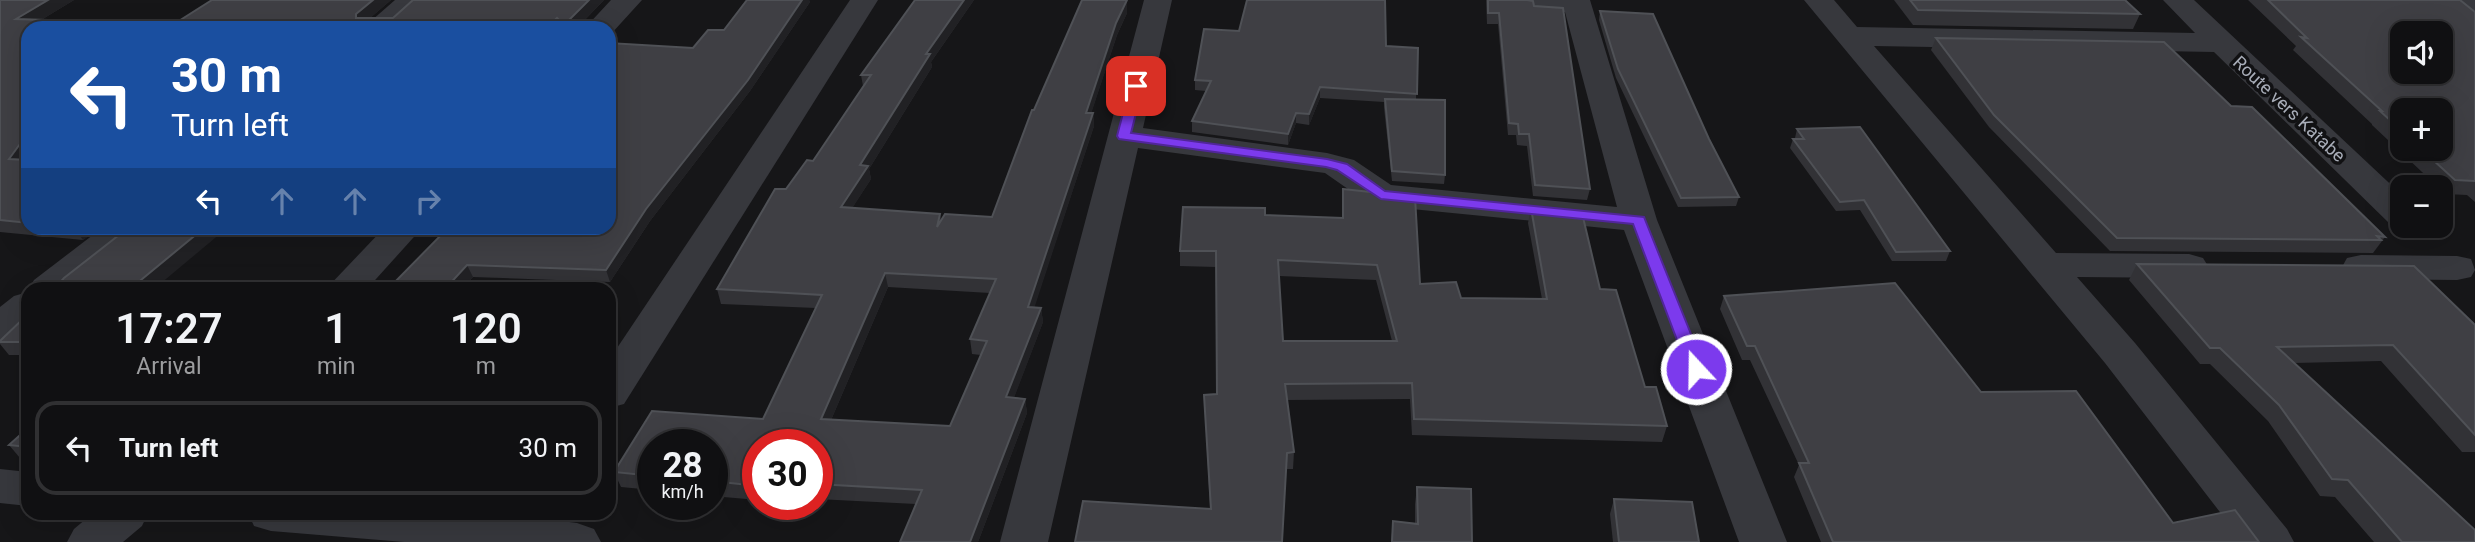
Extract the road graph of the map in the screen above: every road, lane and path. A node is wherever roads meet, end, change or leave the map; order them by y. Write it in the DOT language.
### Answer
graph roads {
  1 [pos="413,0"];
  2 [pos="628,0"];
  3 [pos="864,0"];
  4 [pos="1158,0"];
  5 [pos="1515,0"];
  6 [pos="1818,0"];
  7 [pos="2177,0"];
  8 [pos="2464,0"];
  9 [pos="1577,2"];
  10 [pos="2475,8"];
  11 [pos="386,21"];
  12 [pos="607,21"];
  13 [pos="1849,36"];
  14 [pos="2219,43"];
  15 [pos="1124,136"];
  16 [pos="2390,204"];
  17 [pos="1639,220"];
  18 [pos="116,235"];
  19 [pos="397,235"];
  20 [pos="2426,238"];
  21 [pos="2045,265"];
  22 [pos="2224,266"];
  23 [pos="2320,267"];
  24 [pos="2466,276"];
  25 [pos="57,282"];
  26 [pos="352,282"];
  27 [pos="21,310"];
  28 [pos="0,327"];
  29 [pos="616,382"];
  30 [pos="0,486"];
  31 [pos="21,488"];
  32 [pos="116,520"];
  33 [pos="450,520"];
  34 [pos="526,523"];
  35 [pos="91,542"];
  36 [pos="577,542"];
  37 [pos="1024,542"];
  38 [pos="1763,542"];
  39 [pos="2270,542"];
  1 -- 11 [label="street"];
  2 -- 12 [label="street"];
  3 -- 29 [label="street"];
  4 -- 15 [label="street"];
  5 -- 9 [label="street"];
  6 -- 13 [label="street"];
  7 -- 14 [label="street, Route vers Katabe"];
  8 -- 10 [label="street"];
  9 -- 17 [label="street"];
  13 -- 14 [label="street"];
  13 -- 21 [label="street"];
  14 -- 16 [label="street, Route vers Katabe"];
  15 -- 17 [label="street"];
  15 -- 37 [label="street"];
  17 -- 38 [label="street"];
  18 -- 25 [label="street"];
  19 -- 26 [label="street"];
  20 -- 24 [label="street"];
  21 -- 22 [label="street"];
  21 -- 39 [label="street"];
  23 -- 24 [label="street"];
  27 -- 28 [label="street"];
  30 -- 31 [label="street"];
  32 -- 35 [label="street"];
  33 -- 34 [label="street"];
  34 -- 36 [label="street"];
}
